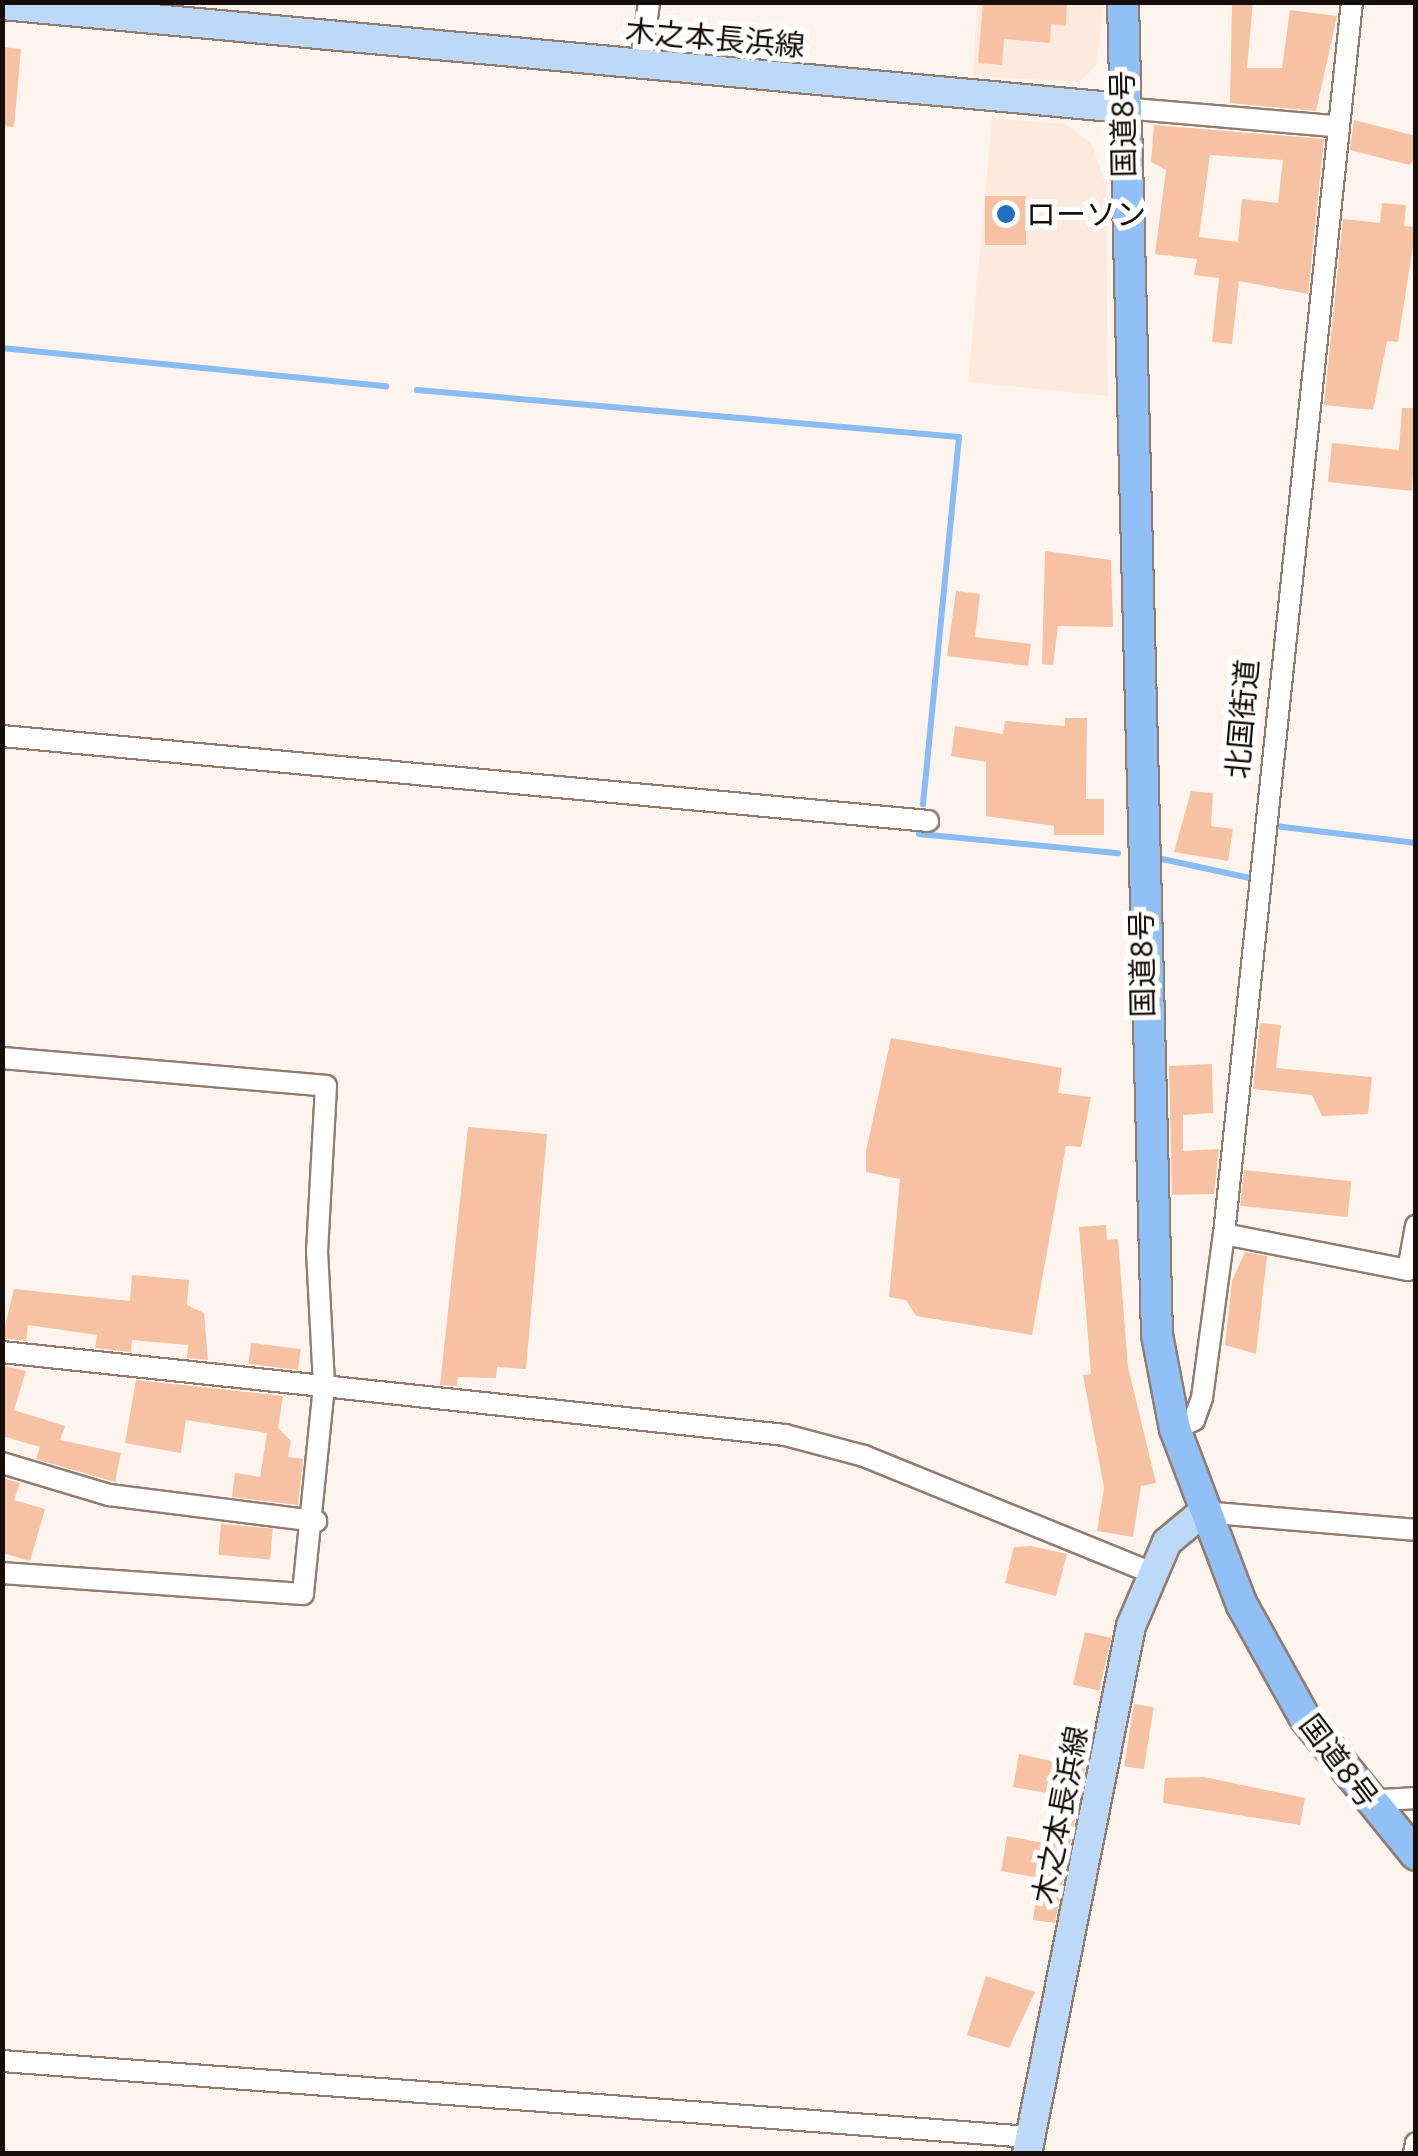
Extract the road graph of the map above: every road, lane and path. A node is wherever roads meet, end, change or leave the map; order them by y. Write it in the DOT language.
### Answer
graph roads {
  1 [pos="648,2"];
  2 [pos="1123,2"];
  3 [pos="1352,2"];
  4 [pos="2,5"];
  5 [pos="84,8"];
  6 [pos="641,64"];
  7 [pos="1122,108"];
  8 [pos="1334,126"];
  9 [pos="2,736"];
  10 [pos="928,821"];
  11 [pos="2,1058"];
  12 [pos="1416,1226"];
  13 [pos="1224,1234"];
  14 [pos="2,1352"];
  15 [pos="324,1386"];
  16 [pos="1175,1428"];
  17 [pos="2,1462"];
  18 [pos="1203,1512"];
  19 [pos="316,1521"];
  20 [pos="1416,1530"];
  21 [pos="1150,1572"];
  22 [pos="2,1573"];
  23 [pos="1416,1798"];
  24 [pos="1366,1801"];
  25 [pos="1416,1855"];
  26 [pos="2,2061"];
  27 [pos="1416,2143"];
  28 [pos="1028,2145"];
  29 [pos="1414,2154"];
  1 -- 6 [label="street"];
  2 -- 7 [label="highway, 国道8号"];
  3 -- 8 [label="street, 北国街道"];
  4 -- 5 [label="main road, 木之本長浜線"];
  5 -- 6 [label="main road, 木之本長浜線"];
  6 -- 7 [label="main road, 木之本長浜線"];
  7 -- 8 [label="street"];
  7 -- 16 [label="highway, 国道8号"];
  8 -- 13 [label="street, 北国街道"];
  9 -- 10 [label="street"];
  11 -- 15 [label="street"];
  12 -- 13 [label="street"];
  13 -- 16 [label="street, 北国街道"];
  14 -- 15 [label="street"];
  15 -- 19 [label="street"];
  15 -- 21 [label="street"];
  16 -- 18 [label="highway, 国道8号"];
  17 -- 19 [label="street"];
  18 -- 20 [label="street"];
  18 -- 21 [label="main road, 木之本長浜線"];
  18 -- 24 [label="highway, 国道8号"];
  19 -- 22 [label="street"];
  21 -- 28 [label="main road, 木之本長浜線"];
  23 -- 24 [label="street"];
  24 -- 25 [label="highway, 国道8号"];
  26 -- 28 [label="street"];
  27 -- 29 [label="street"];
}
